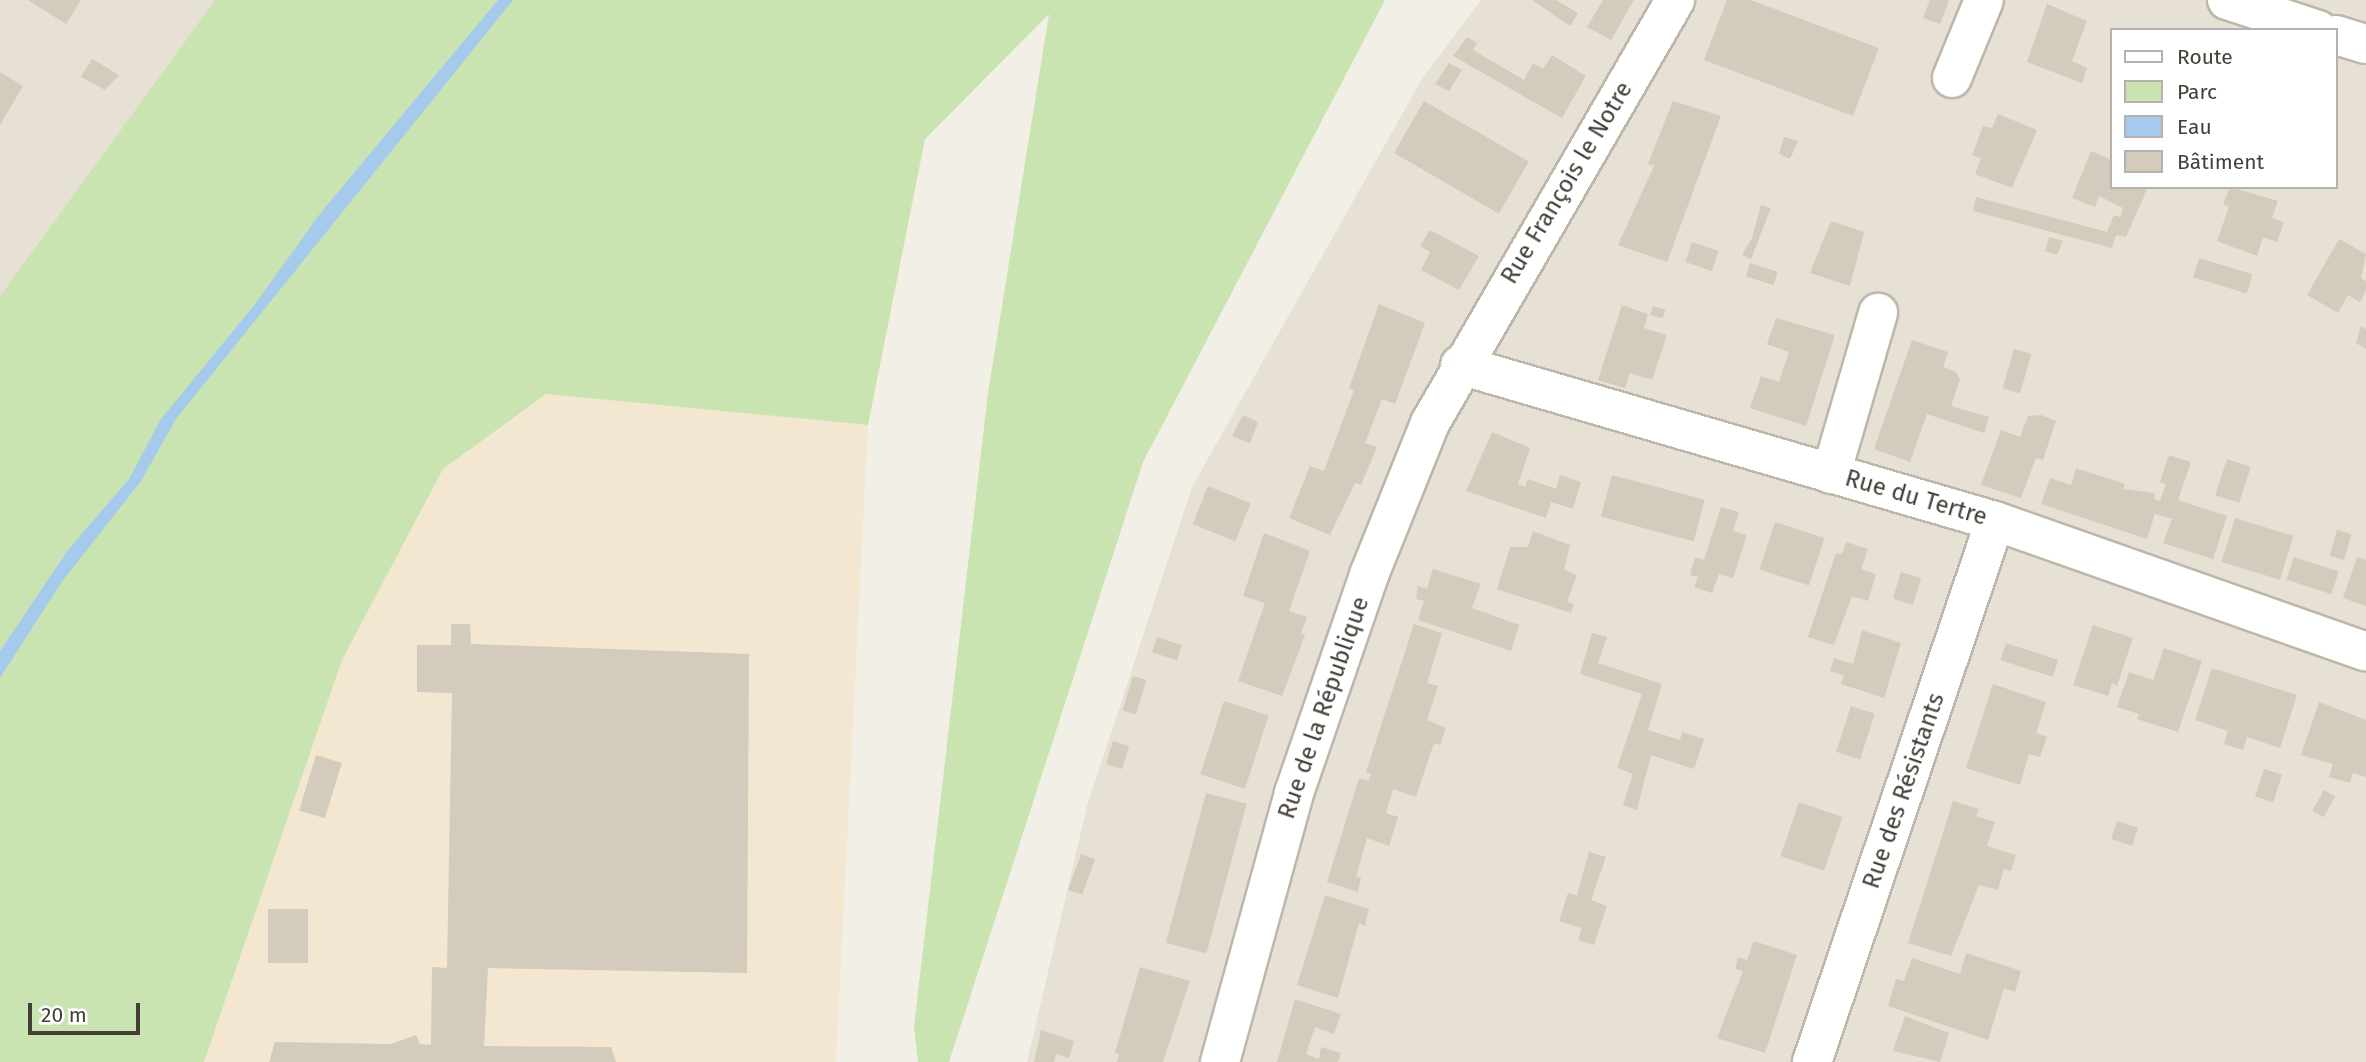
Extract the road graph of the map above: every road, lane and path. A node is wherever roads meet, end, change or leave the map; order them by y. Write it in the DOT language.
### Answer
graph roads {
  1 [pos="1675,0"];
  2 [pos="1984,0"];
  3 [pos="2241,13"];
  4 [pos="2309,28"];
  5 [pos="2338,36"];
  6 [pos="2366,44"];
  7 [pos="1952,78"];
  8 [pos="1878,313"];
  9 [pos="1460,365"];
  10 [pos="1831,474"];
  11 [pos="1995,521"];
  12 [pos="2366,652"];
  13 [pos="1220,1062"];
  14 [pos="1812,1062"];
  1 -- 9 [label="street, Rue François le Notre"];
  2 -- 7 [label="street"];
  3 -- 4 [label="street"];
  5 -- 6 [label="street"];
  8 -- 10 [label="street"];
  9 -- 10 [label="street, Rue du Tertre"];
  9 -- 13 [label="street, Rue de la République"];
  10 -- 11 [label="street, Rue du Tertre"];
  11 -- 12 [label="street, Rue du Tertre"];
  11 -- 14 [label="street, Rue des Résistants"];
}
